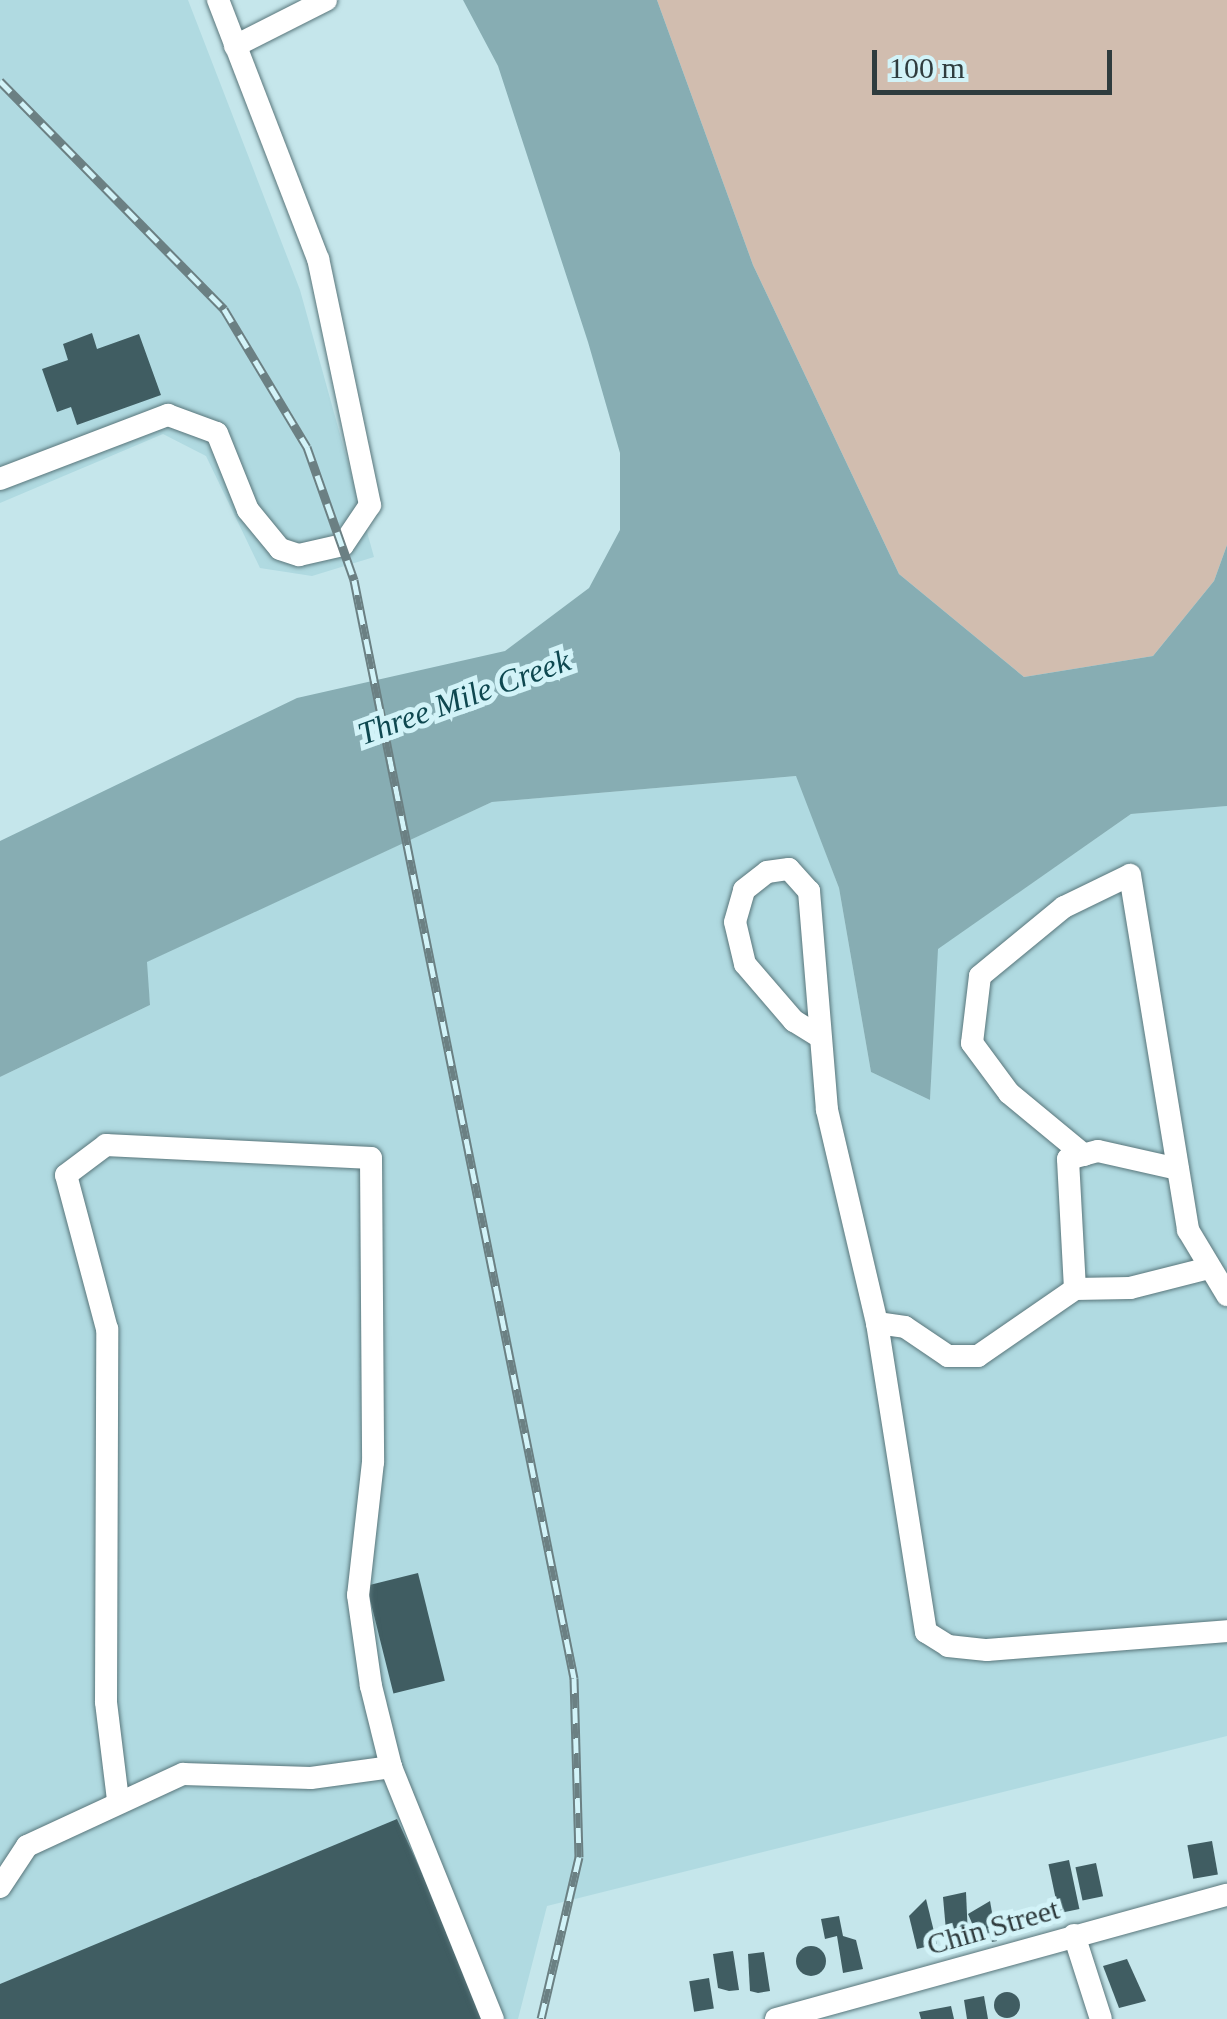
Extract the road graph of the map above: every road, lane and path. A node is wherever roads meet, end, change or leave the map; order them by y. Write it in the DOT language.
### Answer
graph roads {
  1 [pos="218,0"];
  2 [pos="326,0"];
  3 [pos="235,46"];
  4 [pos="0,479"];
  5 [pos="820,1037"];
  6 [pos="1084,1154"];
  7 [pos="1178,1170"];
  8 [pos="1210,1268"];
  9 [pos="1075,1289"];
  10 [pos="1227,1295"];
  11 [pos="877,1323"];
  12 [pos="1227,1631"];
  13 [pos="391,1767"];
  14 [pos="118,1800"];
  15 [pos="0,1887"];
  16 [pos="1227,1895"];
  17 [pos="1074,1936"];
  18 [pos="493,2019"];
  19 [pos="776,2019"];
  20 [pos="1102,2019"];
  1 -- 3 [label="street"];
  2 -- 3 [label="street"];
  3 -- 4 [label="street"];
  5 -- 5 [label="street"];
  5 -- 11 [label="street"];
  6 -- 7 [label="street"];
  6 -- 7 [label="street"];
  6 -- 9 [label="street"];
  7 -- 8 [label="street"];
  8 -- 9 [label="street"];
  8 -- 10 [label="street"];
  9 -- 11 [label="street"];
  11 -- 12 [label="street"];
  13 -- 14 [label="street"];
  13 -- 14 [label="street"];
  13 -- 18 [label="street"];
  14 -- 15 [label="street"];
  16 -- 17 [label="street, Chin Street"];
  17 -- 19 [label="street, Chin Street"];
  17 -- 20 [label="street"];
}
